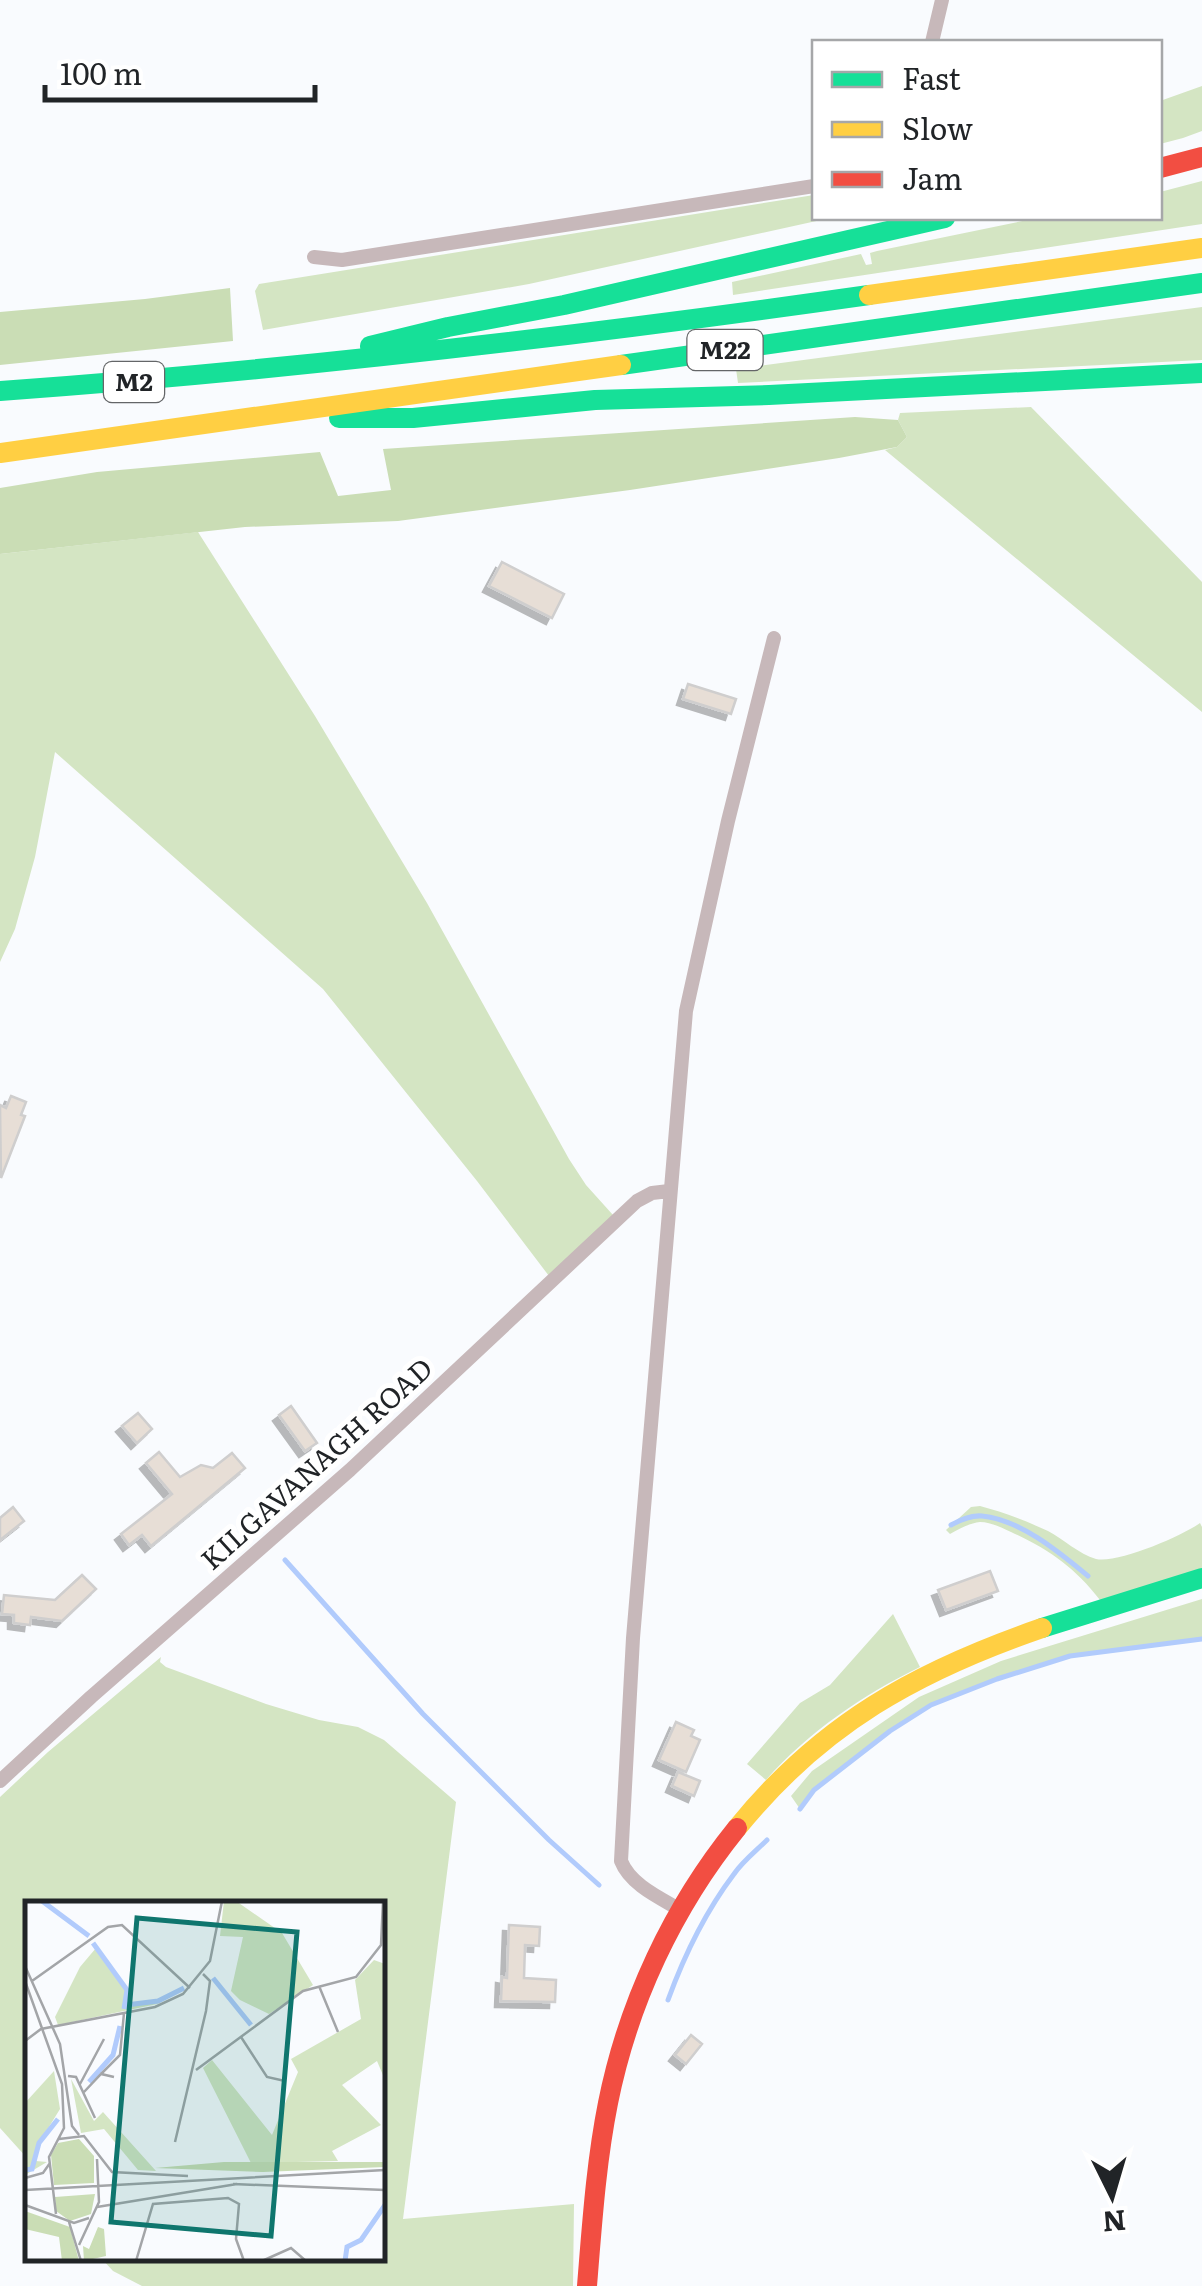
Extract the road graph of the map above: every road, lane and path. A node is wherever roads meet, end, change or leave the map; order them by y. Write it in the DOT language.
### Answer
graph roads {
  1 [pos="942,0"];
  2 [pos="932,40"];
  3 [pos="1202,158"];
  4 [pos="1162,168"];
  5 [pos="812,186"];
  6 [pos="936,220"];
  7 [pos="1202,248"];
  8 [pos="314,257"];
  9 [pos="1202,283"];
  10 [pos="268,370"];
  11 [pos="1202,372"];
  12 [pos="0,391"];
  13 [pos="249,418"];
  14 [pos="0,452"];
  15 [pos="774,638"];
  16 [pos="669,1191"];
  17 [pos="1202,1578"];
  18 [pos="0,1781"];
  19 [pos="679,1910"];
  20 [pos="587,2286"];
  1 -- 2 [label="street"];
  3 -- 4 [label="main road"];
  5 -- 8 [label="street"];
  6 -- 10 [label="main road"];
  7 -- 10 [label="main road, M22"];
  9 -- 13 [label="main road, M22"];
  10 -- 12 [label="main road, M2"];
  11 -- 13 [label="main road"];
  13 -- 14 [label="main road, M2"];
  15 -- 16 [label="street"];
  16 -- 18 [label="street, KILGAVANAGH ROAD"];
  16 -- 19 [label="street"];
  17 -- 19 [label="main road"];
  19 -- 20 [label="main road"];
}
